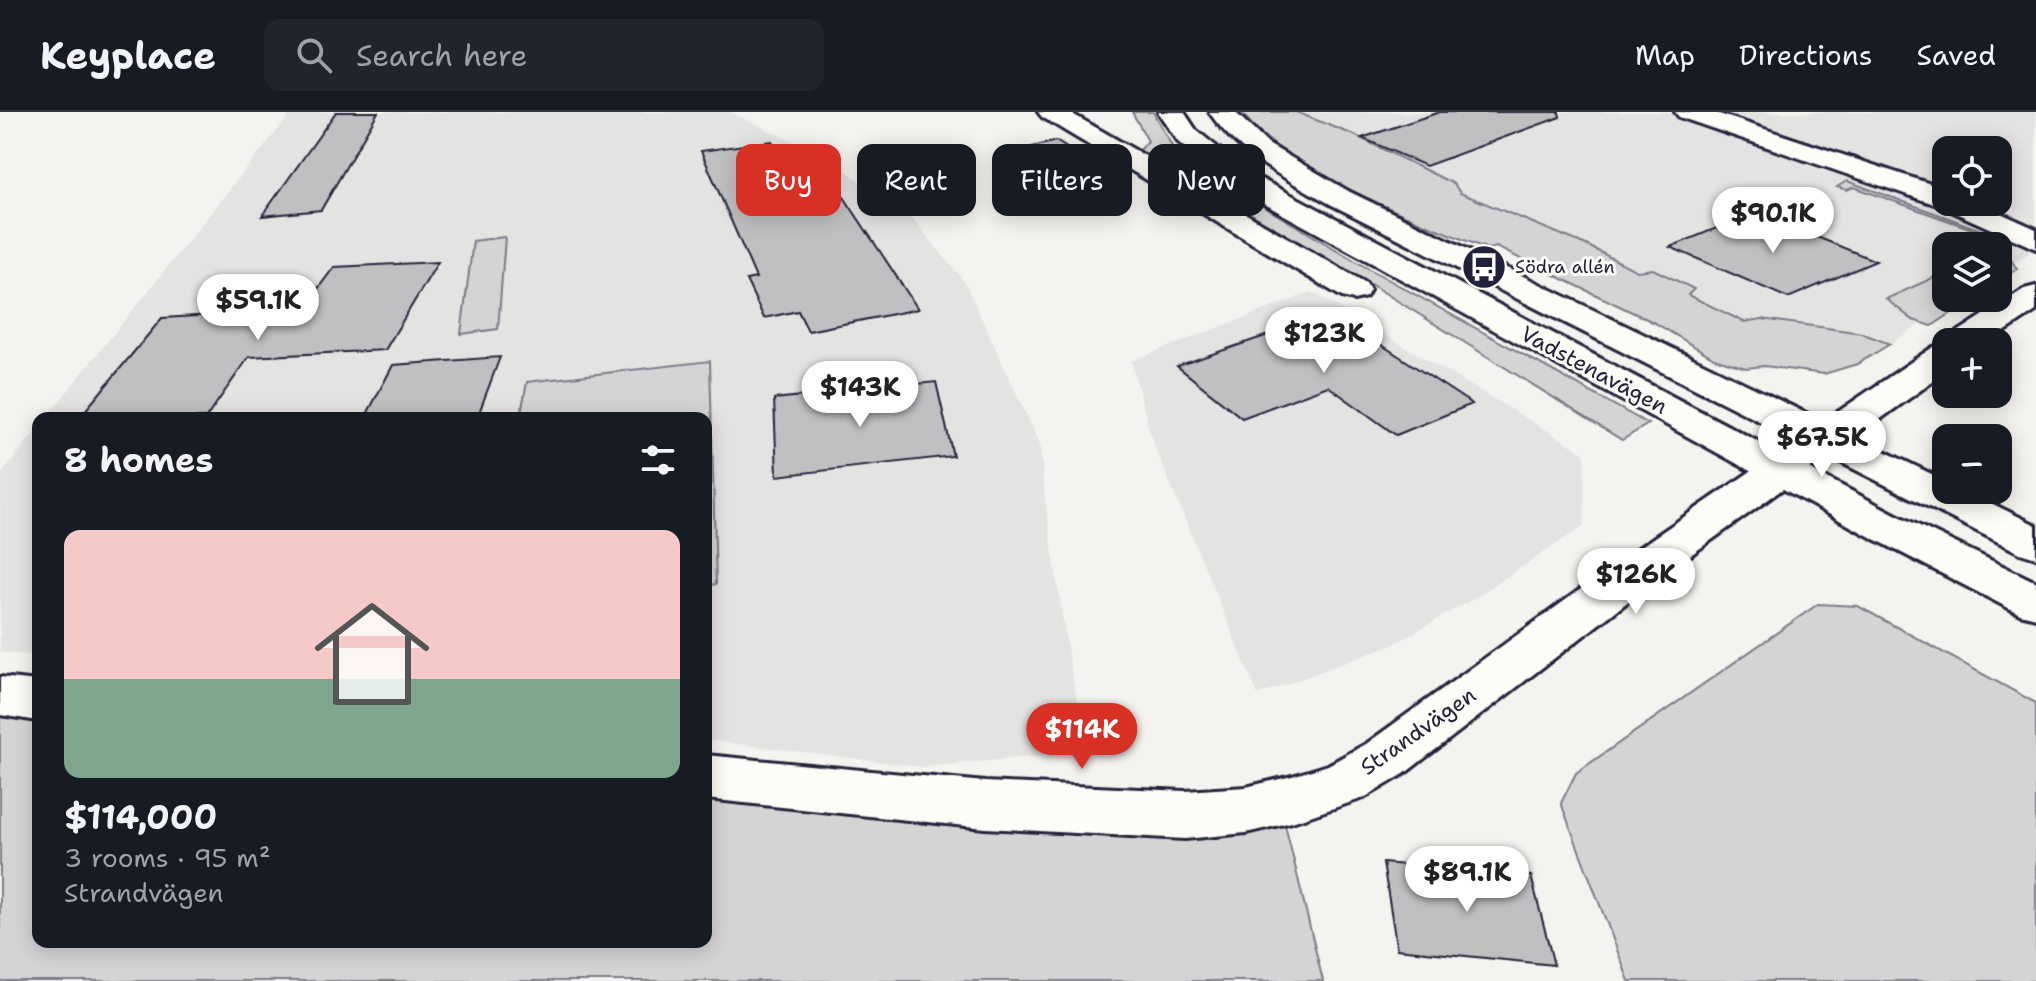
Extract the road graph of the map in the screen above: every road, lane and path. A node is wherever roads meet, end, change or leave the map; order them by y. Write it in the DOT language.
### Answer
graph roads {
  1 [pos="1051,112"];
  2 [pos="1171,112"];
  3 [pos="1222,112"];
  4 [pos="1697,113"];
  5 [pos="1932,194"];
  6 [pos="1983,216"];
  7 [pos="2036,240"];
  8 [pos="1354,290"];
  9 [pos="2036,296"];
  10 [pos="1987,328"];
  11 [pos="1932,364"];
  12 [pos="1826,436"];
  13 [pos="1779,470"];
  14 [pos="2036,543"];
  15 [pos="2036,602"];
  16 [pos="0,696"];
  17 [pos="32,700"];
  18 [pos="712,778"];
  1 -- 8 [label="street"];
  2 -- 13 [label="street, Vadstenavägen"];
  3 -- 12 [label="street, Vadstenavägen"];
  4 -- 5 [label="street"];
  6 -- 7 [label="street"];
  9 -- 10 [label="street"];
  11 -- 12 [label="street"];
  12 -- 13 [label="street"];
  12 -- 14 [label="street, Vadstenavägen"];
  13 -- 15 [label="street, Vadstenavägen"];
  13 -- 18 [label="street, Strandvägen"];
  16 -- 17 [label="street"];
}
